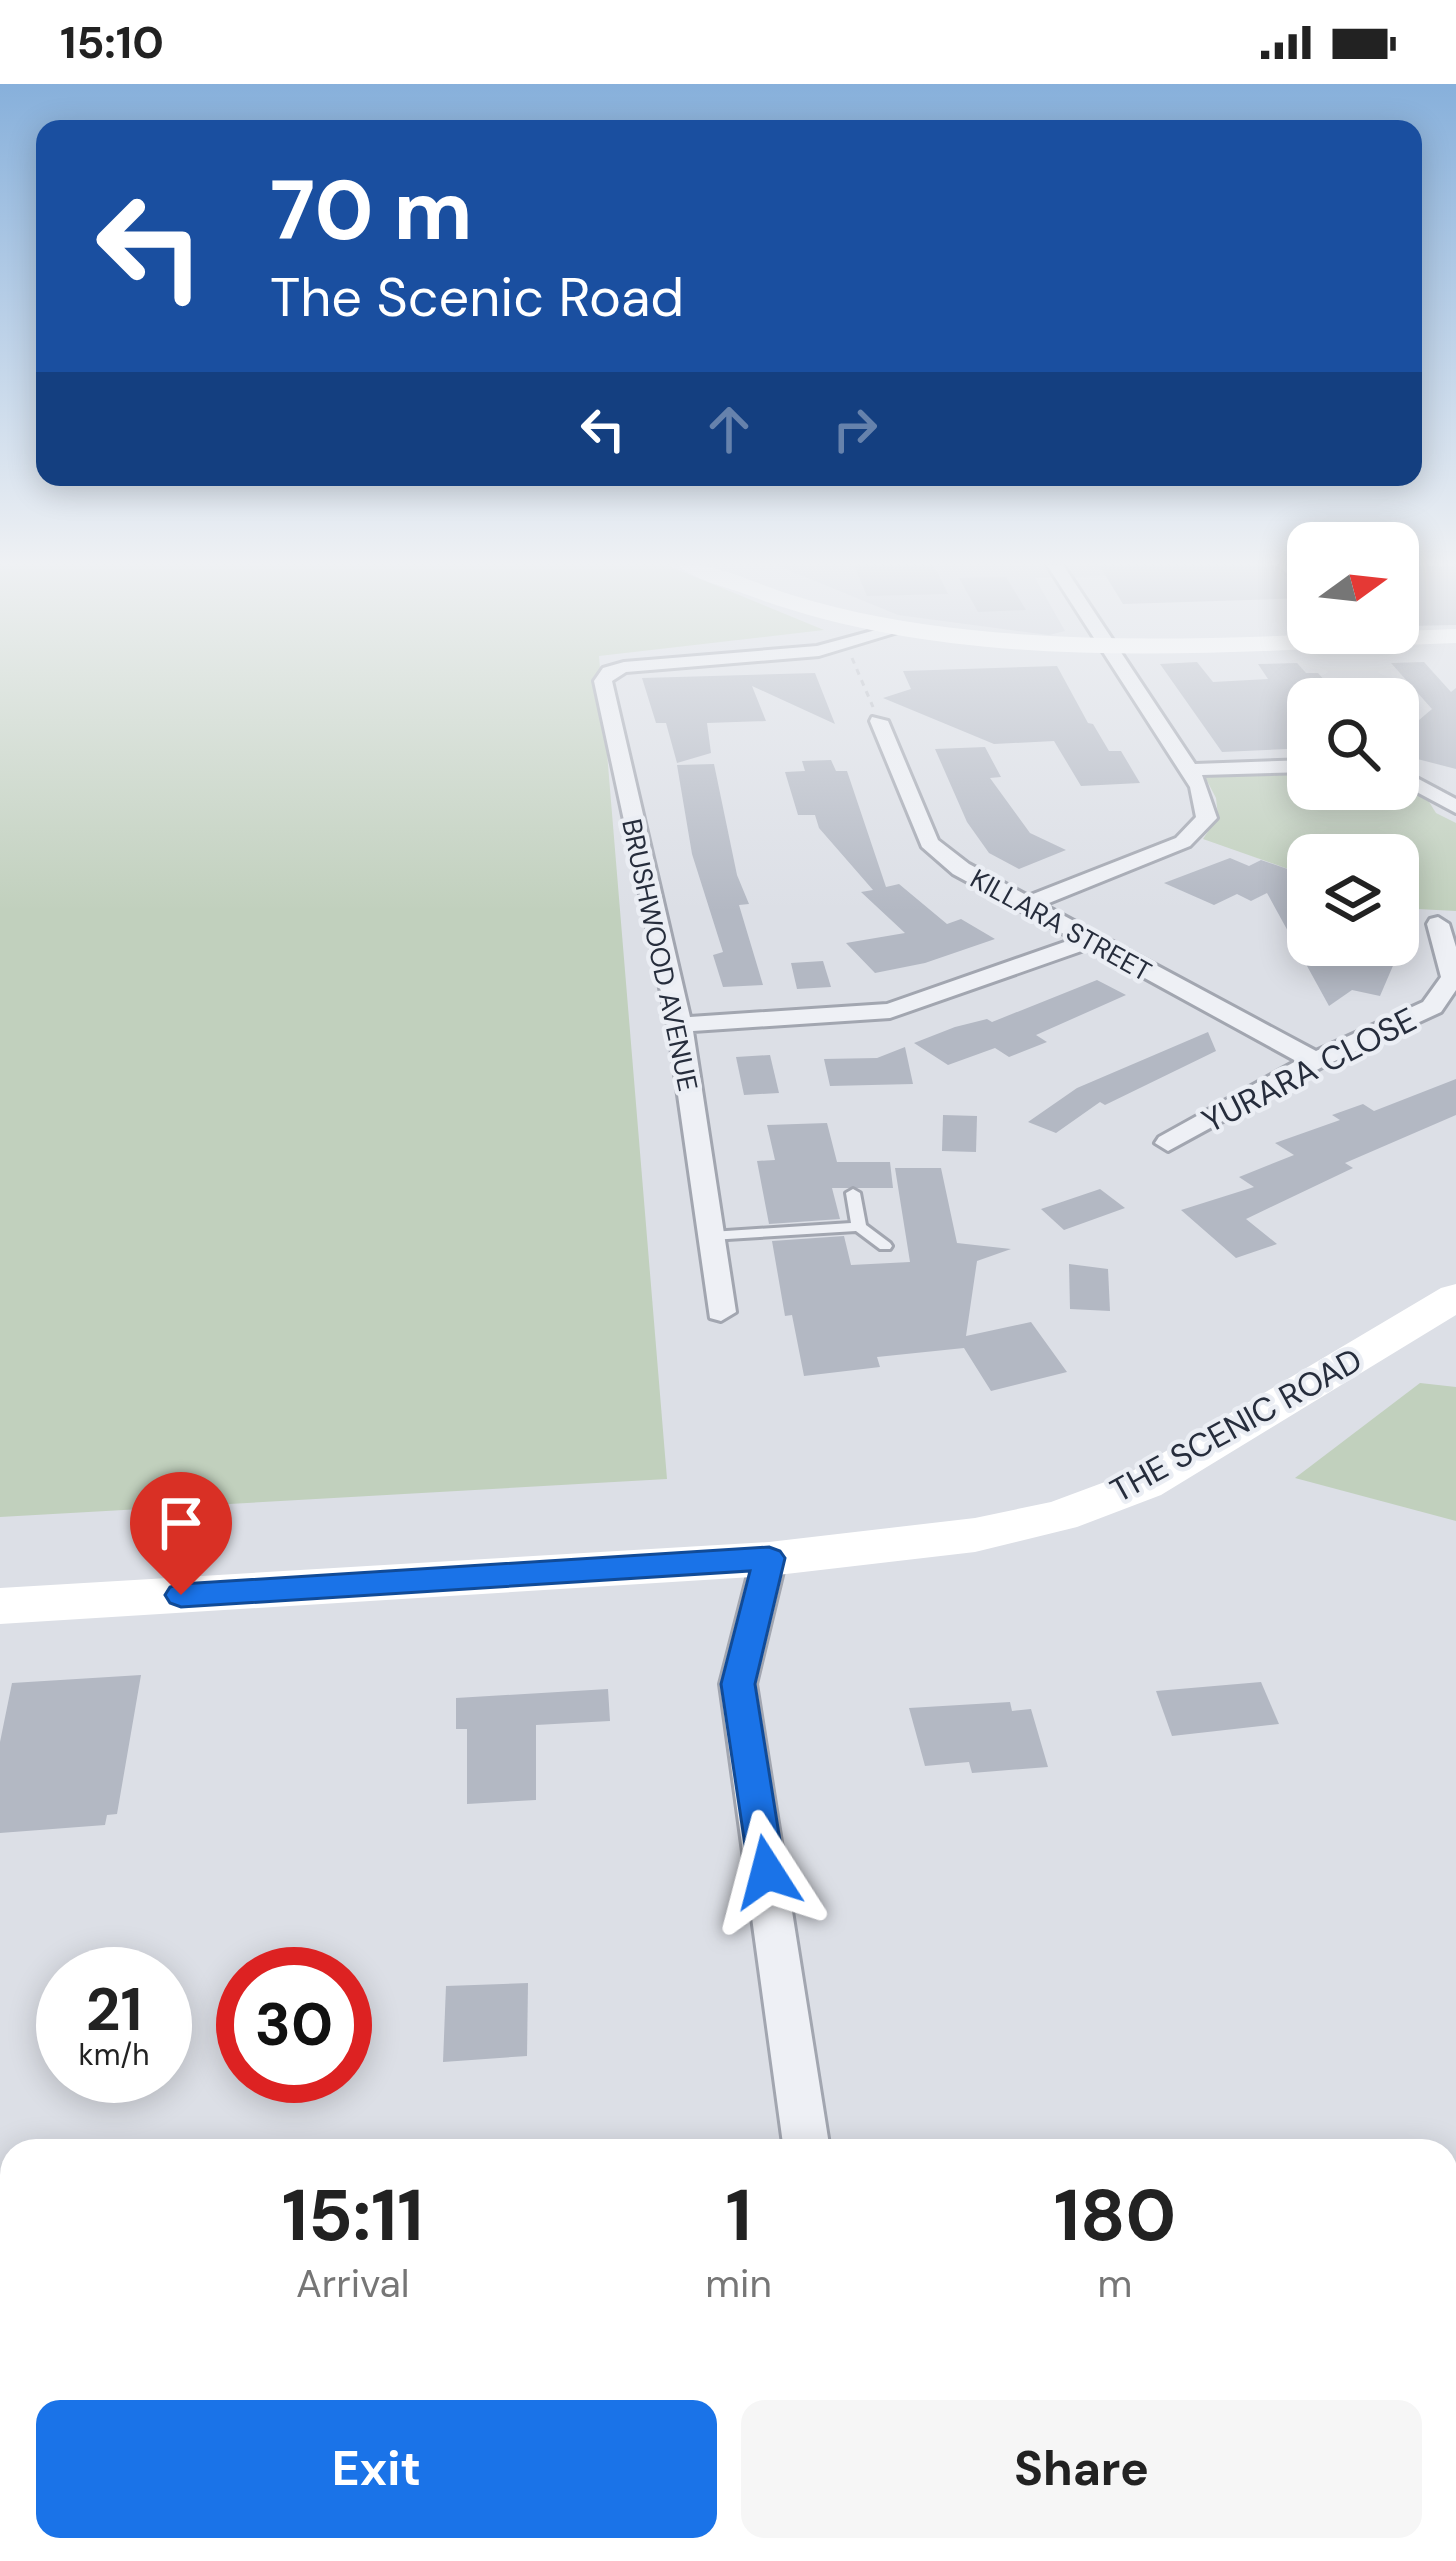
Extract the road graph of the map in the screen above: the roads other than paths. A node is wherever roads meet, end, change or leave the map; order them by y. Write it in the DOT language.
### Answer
graph roads {
  1 [pos="603,681"];
  2 [pos="1129,681"];
  3 [pos="879,721"];
  4 [pos="1287,767"];
  5 [pos="1189,770"];
  6 [pos="1419,786"];
  7 [pos="1456,807"];
  8 [pos="1023,906"];
  9 [pos="1438,923"];
  10 [pos="1088,941"];
  11 [pos="680,1025"];
  12 [pos="1315,1061"];
  13 [pos="1168,1143"];
  14 [pos="853,1193"];
  15 [pos="859,1227"];
  16 [pos="711,1236"];
  17 [pos="885,1246"];
  18 [pos="1456,1297"];
  19 [pos="721,1312"];
  20 [pos="769,1558"];
  21 [pos="0,1606"];
  22 [pos="805,2139"];
  1 -- 11 [label="street, BRUSHWOOD AVENUE"];
  2 -- 5 [label="street"];
  3 -- 8 [label="street, KILLARA STREET"];
  4 -- 5 [label="street"];
  5 -- 8 [label="street"];
  6 -- 7 [label="street"];
  8 -- 10 [label="street, KILLARA STREET"];
  9 -- 12 [label="street, YURARA CLOSE"];
  10 -- 11 [label="street"];
  10 -- 12 [label="street, KILLARA STREET"];
  11 -- 16 [label="street, BRUSHWOOD AVENUE"];
  12 -- 13 [label="street, YURARA CLOSE"];
  14 -- 15 [label="lane"];
  15 -- 16 [label="lane"];
  15 -- 17 [label="lane"];
  16 -- 19 [label="street, BRUSHWOOD AVENUE"];
  18 -- 20 [label="main road, THE SCENIC ROAD"];
  20 -- 21 [label="main road, THE SCENIC ROAD"];
  20 -- 22 [label="street"];
}
